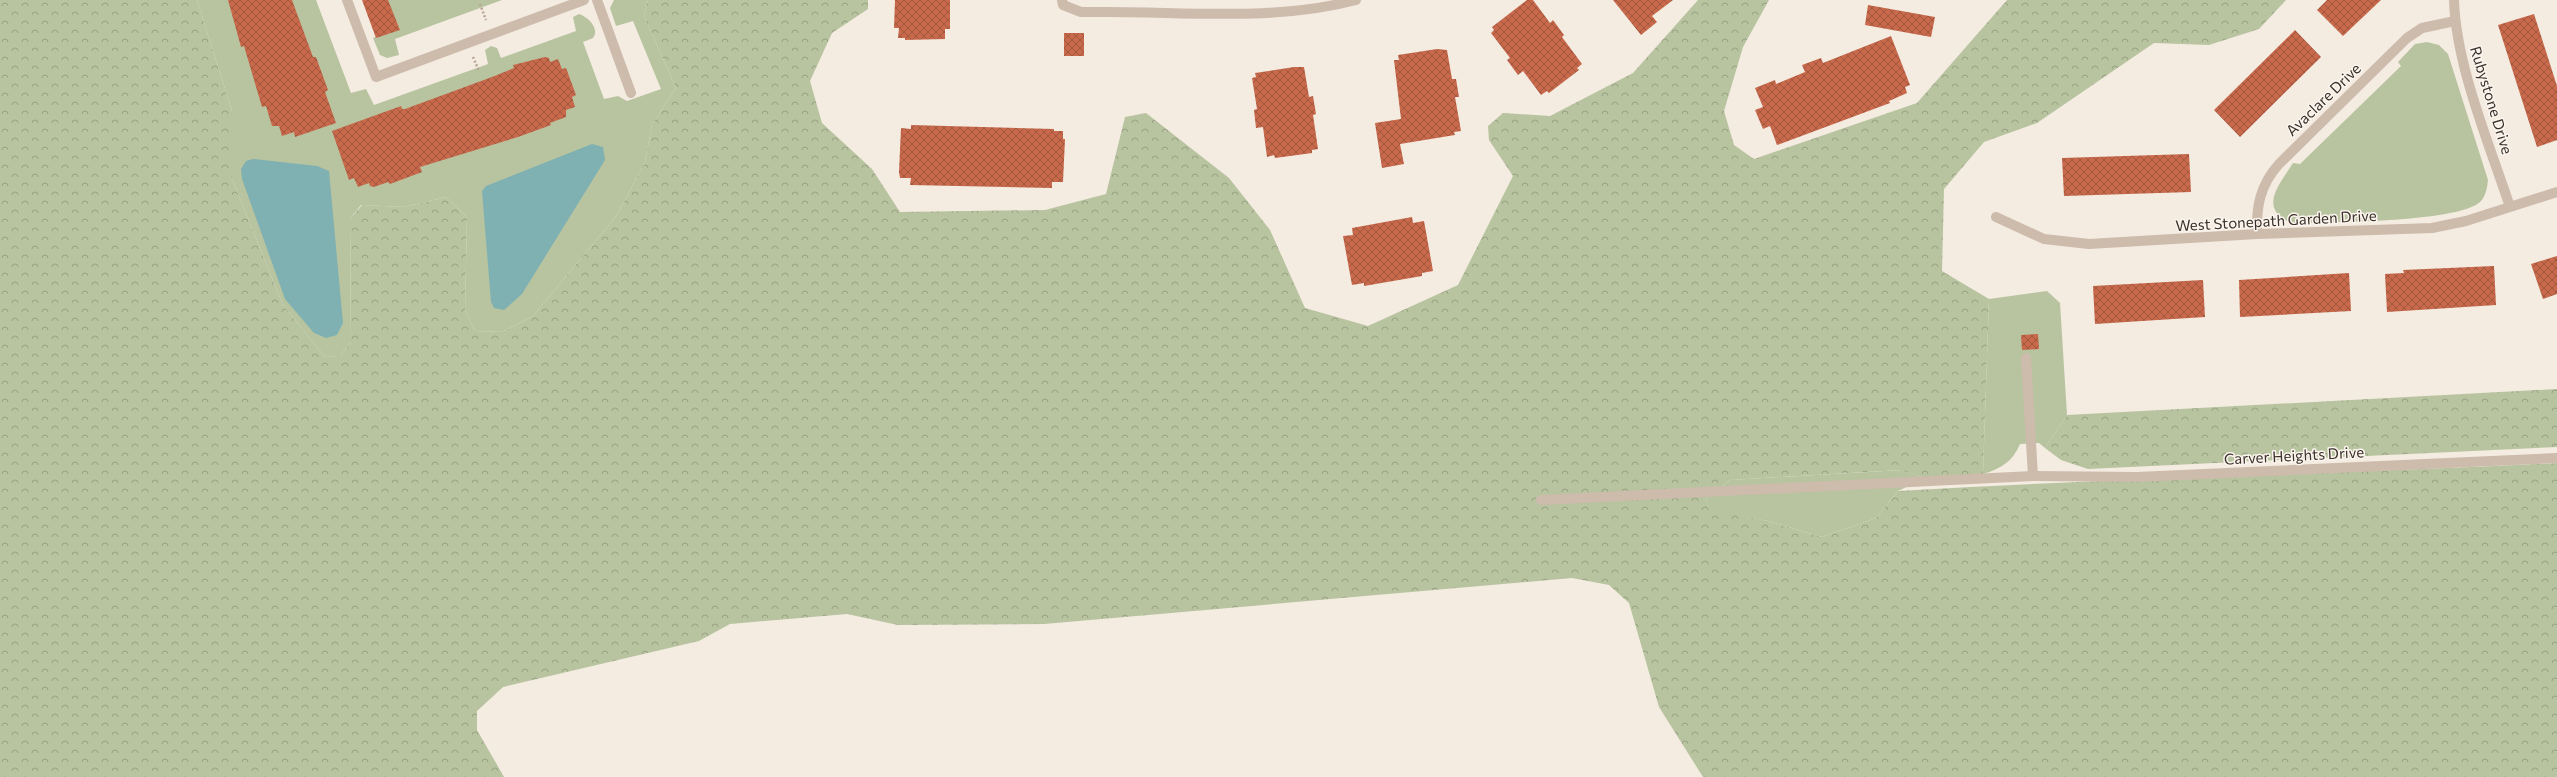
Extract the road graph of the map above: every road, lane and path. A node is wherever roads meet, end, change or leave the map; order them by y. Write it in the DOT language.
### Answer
graph roads {
  1 [pos="347,0"];
  2 [pos="584,0"];
  3 [pos="596,0"];
  4 [pos="1062,0"];
  5 [pos="1356,0"];
  6 [pos="2454,0"];
  7 [pos="2455,21"];
  8 [pos="631,93"];
  9 [pos="2557,192"];
  10 [pos="2510,207"];
  11 [pos="1996,217"];
  12 [pos="2257,234"];
  13 [pos="2026,358"];
  14 [pos="2557,458"];
  15 [pos="2033,476"];
  16 [pos="1541,500"];
  1 -- 2 [label="street"];
  3 -- 8 [label="street"];
  4 -- 5 [label="street"];
  6 -- 7 [label="street, Rubystone Drive"];
  7 -- 10 [label="street, Rubystone Drive"];
  7 -- 12 [label="street, Avaclare Drive"];
  9 -- 10 [label="street, West Stonepath Garden Drive"];
  10 -- 12 [label="street, West Stonepath Garden Drive"];
  11 -- 12 [label="street, West Stonepath Garden Drive"];
  13 -- 15 [label="street"];
  14 -- 15 [label="street, Carver Heights Drive"];
  15 -- 16 [label="street, Carver Heights Drive"];
}
